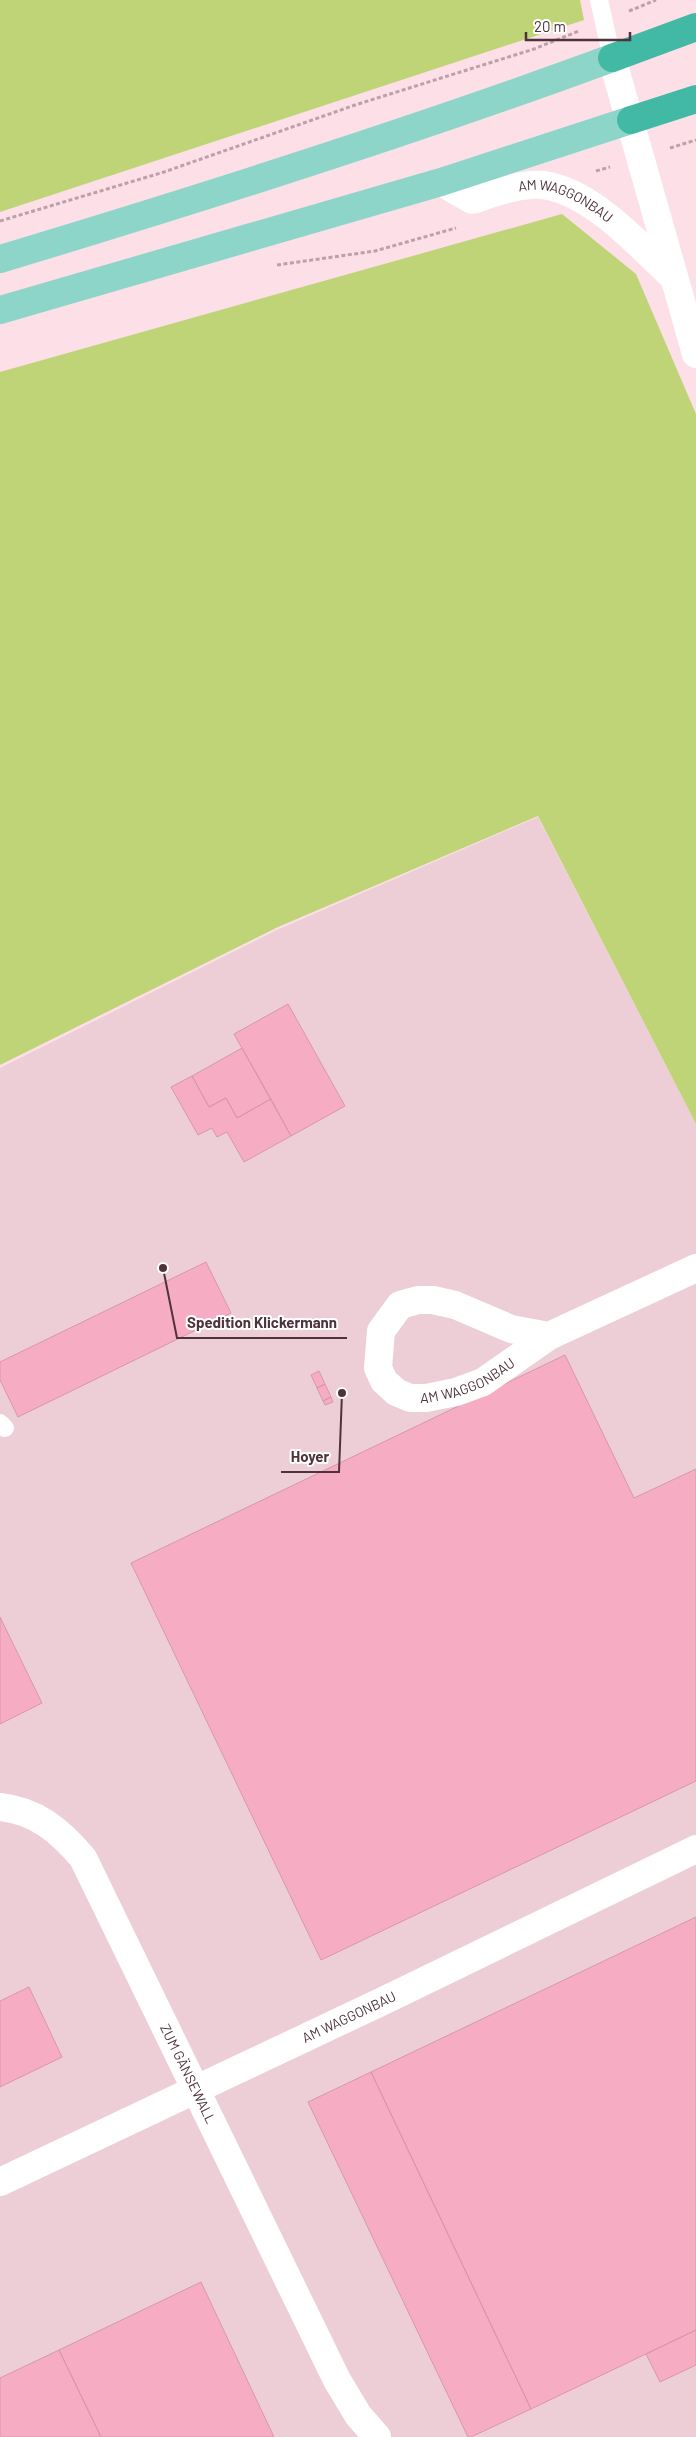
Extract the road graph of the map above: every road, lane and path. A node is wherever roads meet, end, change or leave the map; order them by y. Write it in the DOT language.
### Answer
graph roads {
  1 [pos="599,0"];
  2 [pos="604,22"];
  3 [pos="696,27"];
  4 [pos="612,58"];
  5 [pos="696,99"];
  6 [pos="631,120"];
  7 [pos="642,158"];
  8 [pos="441,182"];
  9 [pos="565,192"];
  10 [pos="0,221"];
  11 [pos="461,227"];
  12 [pos="0,259"];
  13 [pos="270,266"];
  14 [pos="673,277"];
  15 [pos="0,310"];
  16 [pos="696,354"];
  17 [pos="696,1268"];
  18 [pos="549,1336"];
  19 [pos="0,1807"];
  20 [pos="696,1849"];
  21 [pos="196,2090"];
  22 [pos="0,2182"];
  23 [pos="337,2380"];
  24 [pos="352,2437"];
  25 [pos="377,2437"];
  1 -- 2 [label="lane"];
  2 -- 4 [label="lane"];
  2 -- 10 [label="path"];
  3 -- 4 [label="highway"];
  4 -- 6 [label="street"];
  4 -- 12 [label="main road"];
  5 -- 6 [label="highway"];
  6 -- 7 [label="street"];
  6 -- 8 [label="main road"];
  7 -- 9 [label="path"];
  7 -- 14 [label="street"];
  8 -- 9 [label="street, AM WAGGONBAU"];
  8 -- 15 [label="main road"];
  9 -- 14 [label="street, AM WAGGONBAU"];
  11 -- 13 [label="path"];
  14 -- 16 [label="street"];
  17 -- 18 [label="street, AM WAGGONBAU"];
  18 -- 18 [label="street, AM WAGGONBAU"];
  19 -- 21 [label="street, ZUM GÄNSEWALL"];
  20 -- 21 [label="street, AM WAGGONBAU"];
  21 -- 22 [label="street, AM WAGGONBAU"];
  21 -- 23 [label="street, ZUM GÄNSEWALL"];
  23 -- 24 [label="street, ZUM GÄNSEWALL"];
  23 -- 25 [label="street, ZUM GÄNSEWALL"];
}
